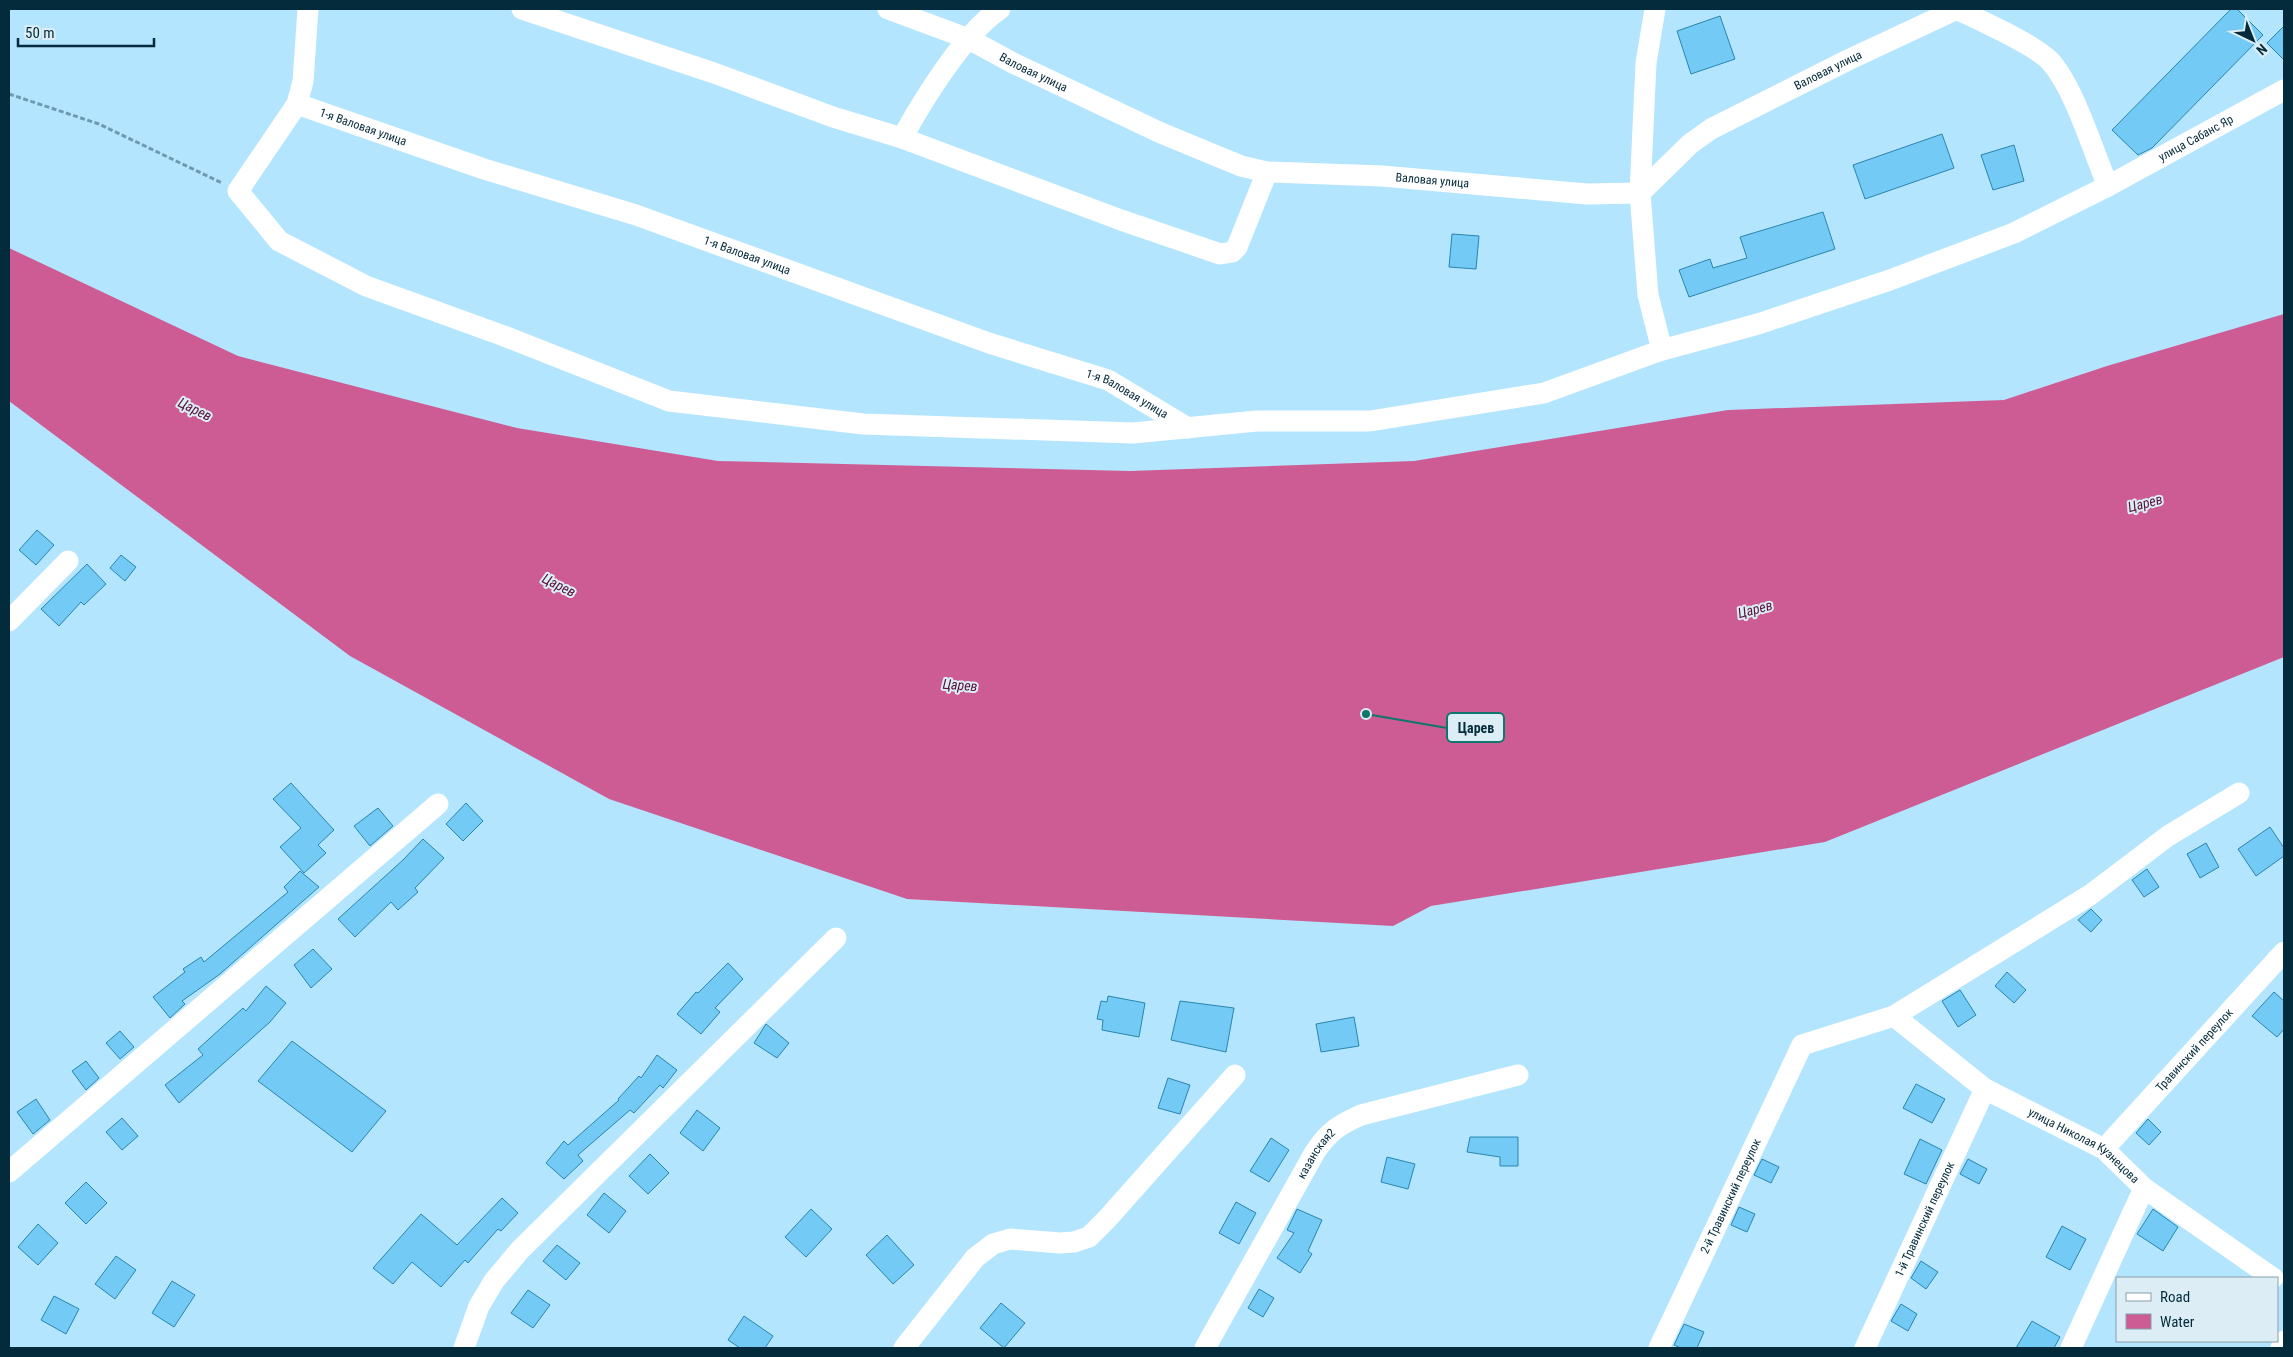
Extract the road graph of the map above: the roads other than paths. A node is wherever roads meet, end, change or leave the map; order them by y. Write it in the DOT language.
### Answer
graph roads {
  1 [pos="308,9"];
  2 [pos="522,9"];
  3 [pos="888,9"];
  4 [pos="1000,9"];
  5 [pos="1655,9"];
  6 [pos="1957,9"];
  7 [pos="969,39"];
  8 [pos="2284,90"];
  9 [pos="297,104"];
  10 [pos="902,138"];
  11 [pos="1267,172"];
  12 [pos="2108,186"];
  13 [pos="1640,193"];
  14 [pos="1662,350"];
  15 [pos="1188,428"];
  16 [pos="68,561"];
  17 [pos="9,621"];
  18 [pos="2239,793"];
  19 [pos="438,804"];
  20 [pos="836,938"];
  21 [pos="2284,952"];
  22 [pos="1894,1016"];
  23 [pos="1235,1075"];
  24 [pos="1518,1075"];
  25 [pos="1985,1089"];
  26 [pos="2104,1149"];
  27 [pos="9,1172"];
  28 [pos="2144,1188"];
  29 [pos="2275,1277"];
  30 [pos="2284,1341"];
  31 [pos="464,1348"];
  32 [pos="904,1348"];
  33 [pos="1205,1348"];
  34 [pos="1659,1348"];
  35 [pos="1865,1348"];
  36 [pos="2071,1348"];
  37 [pos="2281,1348"];
  1 -- 9 [label="street"];
  2 -- 10 [label="street"];
  3 -- 7 [label="street, Валовая улица"];
  4 -- 7 [label="street"];
  5 -- 13 [label="street"];
  6 -- 12 [label="street"];
  6 -- 13 [label="street, Валовая улица"];
  7 -- 10 [label="street"];
  7 -- 11 [label="street, Валовая улица"];
  8 -- 12 [label="street, улица Сабанс Яр"];
  9 -- 15 [label="street, 1-я Валовая улица"];
  9 -- 15 [label="street, улица Сабанс Яр"];
  10 -- 11 [label="street"];
  11 -- 13 [label="street, Валовая улица"];
  12 -- 14 [label="street, улица Сабанс Яр"];
  13 -- 14 [label="street"];
  14 -- 15 [label="street, улица Сабанс Яр"];
  16 -- 17 [label="street"];
  18 -- 22 [label="street"];
  19 -- 27 [label="street"];
  20 -- 31 [label="street"];
  21 -- 26 [label="street, Травинский переулок"];
  22 -- 25 [label="street, улица Николая Кузнецова"];
  22 -- 34 [label="street, 2-й Травинский переулок"];
  23 -- 32 [label="street"];
  24 -- 33 [label="street, казанская2"];
  25 -- 26 [label="street, улица Николая Кузнецова"];
  25 -- 35 [label="street, 1-й Травинский переулок"];
  26 -- 28 [label="street, улица Николая Кузнецова"];
  28 -- 29 [label="street, улица Николая Кузнецова"];
  28 -- 36 [label="street"];
  30 -- 37 [label="street"];
}
